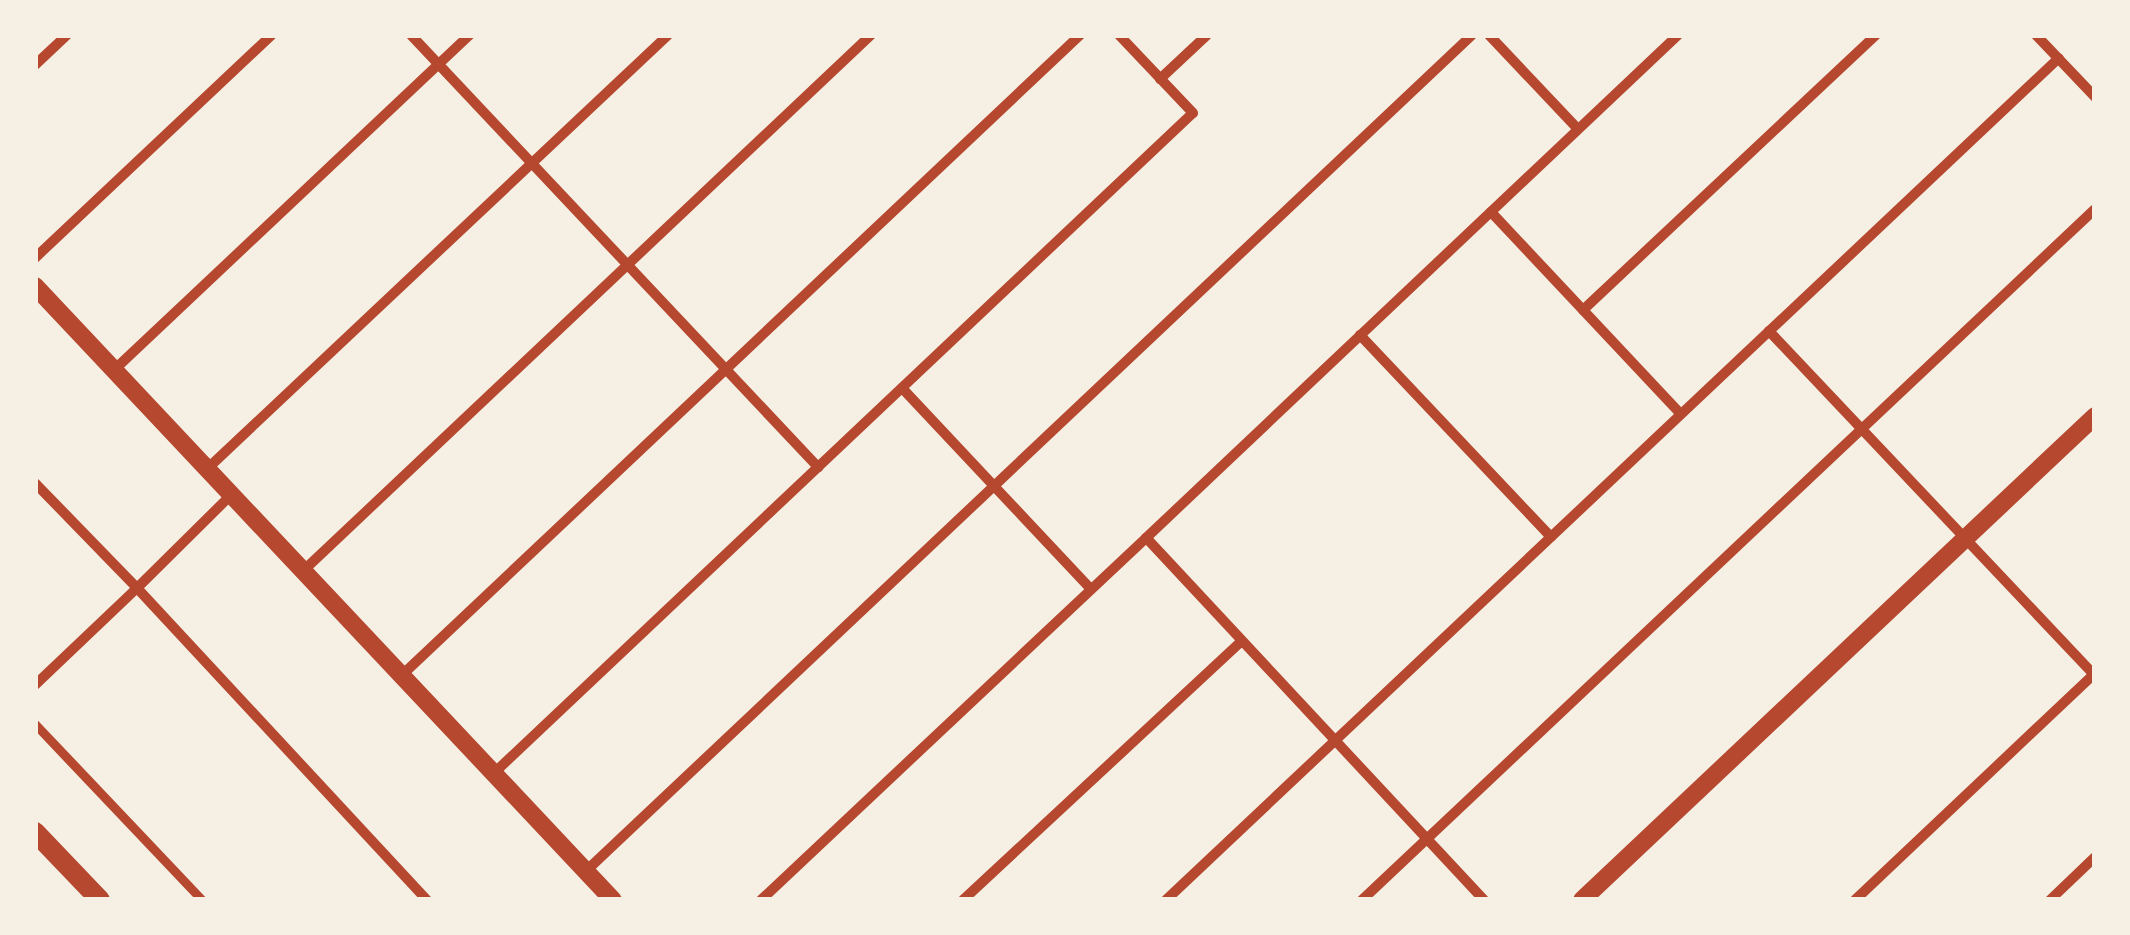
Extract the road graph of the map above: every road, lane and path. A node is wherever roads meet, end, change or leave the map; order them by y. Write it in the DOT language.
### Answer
graph roads {
  1 [pos="67,35"];
  2 [pos="272,35"];
  3 [pos="410,35"];
  4 [pos="470,35"];
  5 [pos="668,35"];
  6 [pos="870,35"];
  7 [pos="1080,35"];
  8 [pos="1119,35"];
  9 [pos="1206,35"];
  10 [pos="1472,35"];
  11 [pos="1489,35"];
  12 [pos="1678,35"];
  13 [pos="1876,35"];
  14 [pos="2036,35"];
  15 [pos="2058,58"];
  16 [pos="35,65"];
  17 [pos="439,65"];
  18 [pos="1160,79"];
  19 [pos="2095,97"];
  20 [pos="1578,129"];
  21 [pos="532,164"];
  22 [pos="2095,208"];
  23 [pos="1490,212"];
  24 [pos="35,258"];
  25 [pos="627,264"];
  26 [pos="35,286"];
  27 [pos="1583,310"];
  28 [pos="1769,331"];
  29 [pos="1360,335"];
  30 [pos="726,369"];
  31 [pos="114,370"];
  32 [pos="902,388"];
  33 [pos="1681,414"];
  34 [pos="2095,416"];
  35 [pos="1862,429"];
  36 [pos="818,467"];
  37 [pos="208,470"];
  38 [pos="35,483"];
  39 [pos="995,486"];
  40 [pos="232,495"];
  41 [pos="1551,537"];
  42 [pos="1146,538"];
  43 [pos="1965,539"];
  44 [pos="303,571"];
  45 [pos="137,588"];
  46 [pos="1091,589"];
  47 [pos="1240,642"];
  48 [pos="2094,675"];
  49 [pos="402,676"];
  50 [pos="35,685"];
  51 [pos="35,724"];
  52 [pos="1336,740"];
  53 [pos="494,774"];
  54 [pos="35,832"];
  55 [pos="1425,840"];
  56 [pos="2095,857"];
  57 [pos="586,871"];
  58 [pos="100,900"];
  59 [pos="202,900"];
  60 [pos="427,900"];
  61 [pos="613,900"];
  62 [pos="761,900"];
  63 [pos="963,900"];
  64 [pos="1166,900"];
  65 [pos="1362,900"];
  66 [pos="1484,900"];
  67 [pos="1582,900"];
  68 [pos="1855,900"];
  69 [pos="2050,900"];
  1 -- 16 [label="street"];
  2 -- 24 [label="street"];
  3 -- 17 [label="street"];
  4 -- 17 [label="street"];
  5 -- 21 [label="street"];
  6 -- 25 [label="street"];
  7 -- 30 [label="street"];
  8 -- 18 [label="street"];
  9 -- 18 [label="street"];
  10 -- 39 [label="street"];
  11 -- 20 [label="street"];
  12 -- 20 [label="street"];
  13 -- 27 [label="street"];
  14 -- 15 [label="street"];
  15 -- 19 [label="street"];
  15 -- 28 [label="street"];
  17 -- 21 [label="street"];
  17 -- 31 [label="street"];
  18 -- 32 [label="street"];
  20 -- 23 [label="street"];
  21 -- 25 [label="street"];
  21 -- 37 [label="street"];
  22 -- 35 [label="street"];
  23 -- 27 [label="street"];
  23 -- 29 [label="street"];
  25 -- 30 [label="street"];
  25 -- 44 [label="street"];
  26 -- 31 [label="street"];
  27 -- 33 [label="street"];
  28 -- 33 [label="street"];
  28 -- 35 [label="street"];
  29 -- 41 [label="street"];
  29 -- 42 [label="street"];
  30 -- 36 [label="street"];
  30 -- 49 [label="street"];
  31 -- 37 [label="street"];
  32 -- 36 [label="street"];
  32 -- 39 [label="street"];
  33 -- 41 [label="street"];
  34 -- 43 [label="street"];
  35 -- 43 [label="street"];
  35 -- 55 [label="street"];
  36 -- 53 [label="street"];
  37 -- 40 [label="street"];
  38 -- 45 [label="street"];
  39 -- 46 [label="street"];
  39 -- 57 [label="street"];
  40 -- 44 [label="street"];
  40 -- 45 [label="street"];
  41 -- 52 [label="street"];
  42 -- 46 [label="street"];
  42 -- 47 [label="street"];
  43 -- 48 [label="street"];
  43 -- 67 [label="street"];
  44 -- 49 [label="street"];
  45 -- 50 [label="street"];
  45 -- 60 [label="street"];
  46 -- 62 [label="street"];
  47 -- 52 [label="street"];
  47 -- 63 [label="street"];
  48 -- 68 [label="street"];
  49 -- 53 [label="street"];
  51 -- 59 [label="street"];
  52 -- 55 [label="street"];
  52 -- 64 [label="street"];
  53 -- 57 [label="street"];
  54 -- 58 [label="main road"];
  55 -- 65 [label="street"];
  55 -- 66 [label="street"];
  56 -- 69 [label="street"];
  57 -- 61 [label="street"];
}
